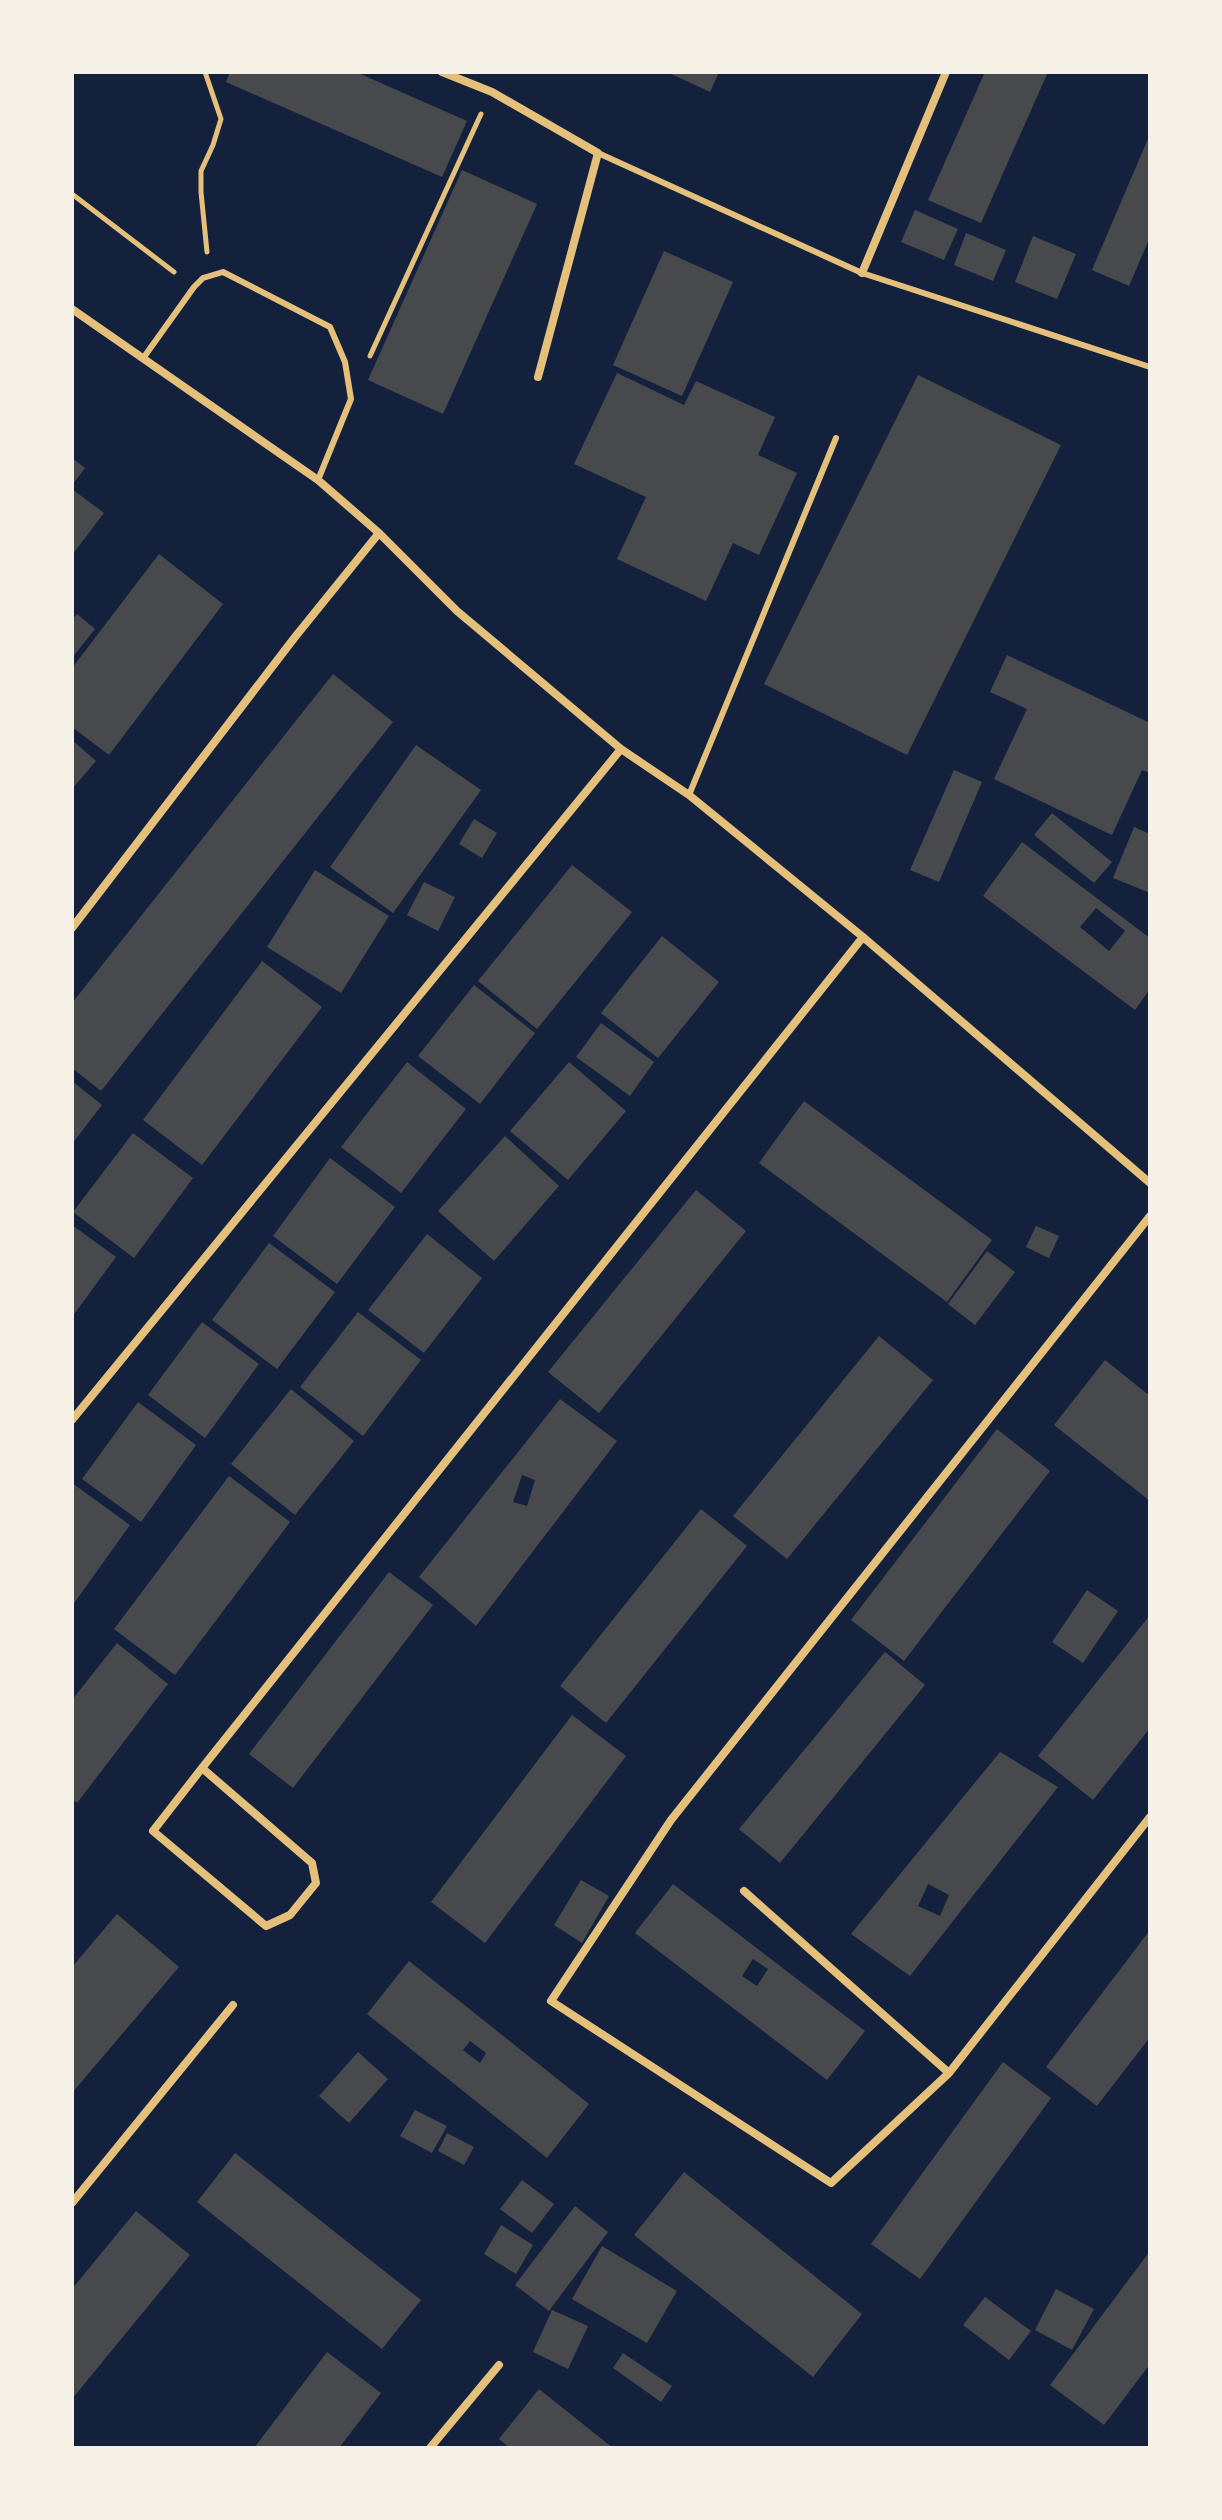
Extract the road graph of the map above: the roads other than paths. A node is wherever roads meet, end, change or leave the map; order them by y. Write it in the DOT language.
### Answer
graph roads {
  1 [pos="442,72"];
  2 [pos="946,72"];
  3 [pos="598,153"];
  4 [pos="862,273"];
  5 [pos="73,313"];
  6 [pos="144,357"];
  7 [pos="1150,367"];
  8 [pos="538,377"];
  9 [pos="836,438"];
  10 [pos="318,480"];
  11 [pos="379,533"];
  12 [pos="621,749"];
  13 [pos="689,795"];
  14 [pos="72,928"];
  15 [pos="863,937"];
  16 [pos="1150,1183"];
  17 [pos="1150,1216"];
  18 [pos="72,1420"];
  19 [pos="202,1768"];
  20 [pos="1150,1817"];
  21 [pos="744,1891"];
  22 [pos="233,2005"];
  23 [pos="949,2073"];
  24 [pos="72,2203"];
  25 [pos="499,2365"];
  26 [pos="430,2448"];
  1 -- 3 [label="street"];
  2 -- 4 [label="street"];
  3 -- 4 [label="lane"];
  3 -- 8 [label="street"];
  4 -- 7 [label="lane"];
  5 -- 6 [label="street"];
  6 -- 10 [label="street"];
  6 -- 10 [label="lane"];
  9 -- 13 [label="lane"];
  10 -- 11 [label="street"];
  11 -- 12 [label="street"];
  11 -- 14 [label="street"];
  12 -- 13 [label="street"];
  12 -- 18 [label="street"];
  13 -- 15 [label="street"];
  15 -- 16 [label="street"];
  15 -- 19 [label="street"];
  17 -- 23 [label="street"];
  19 -- 19 [label="street"];
  20 -- 23 [label="street"];
  21 -- 23 [label="street"];
  22 -- 24 [label="street"];
  25 -- 26 [label="street"];
}
